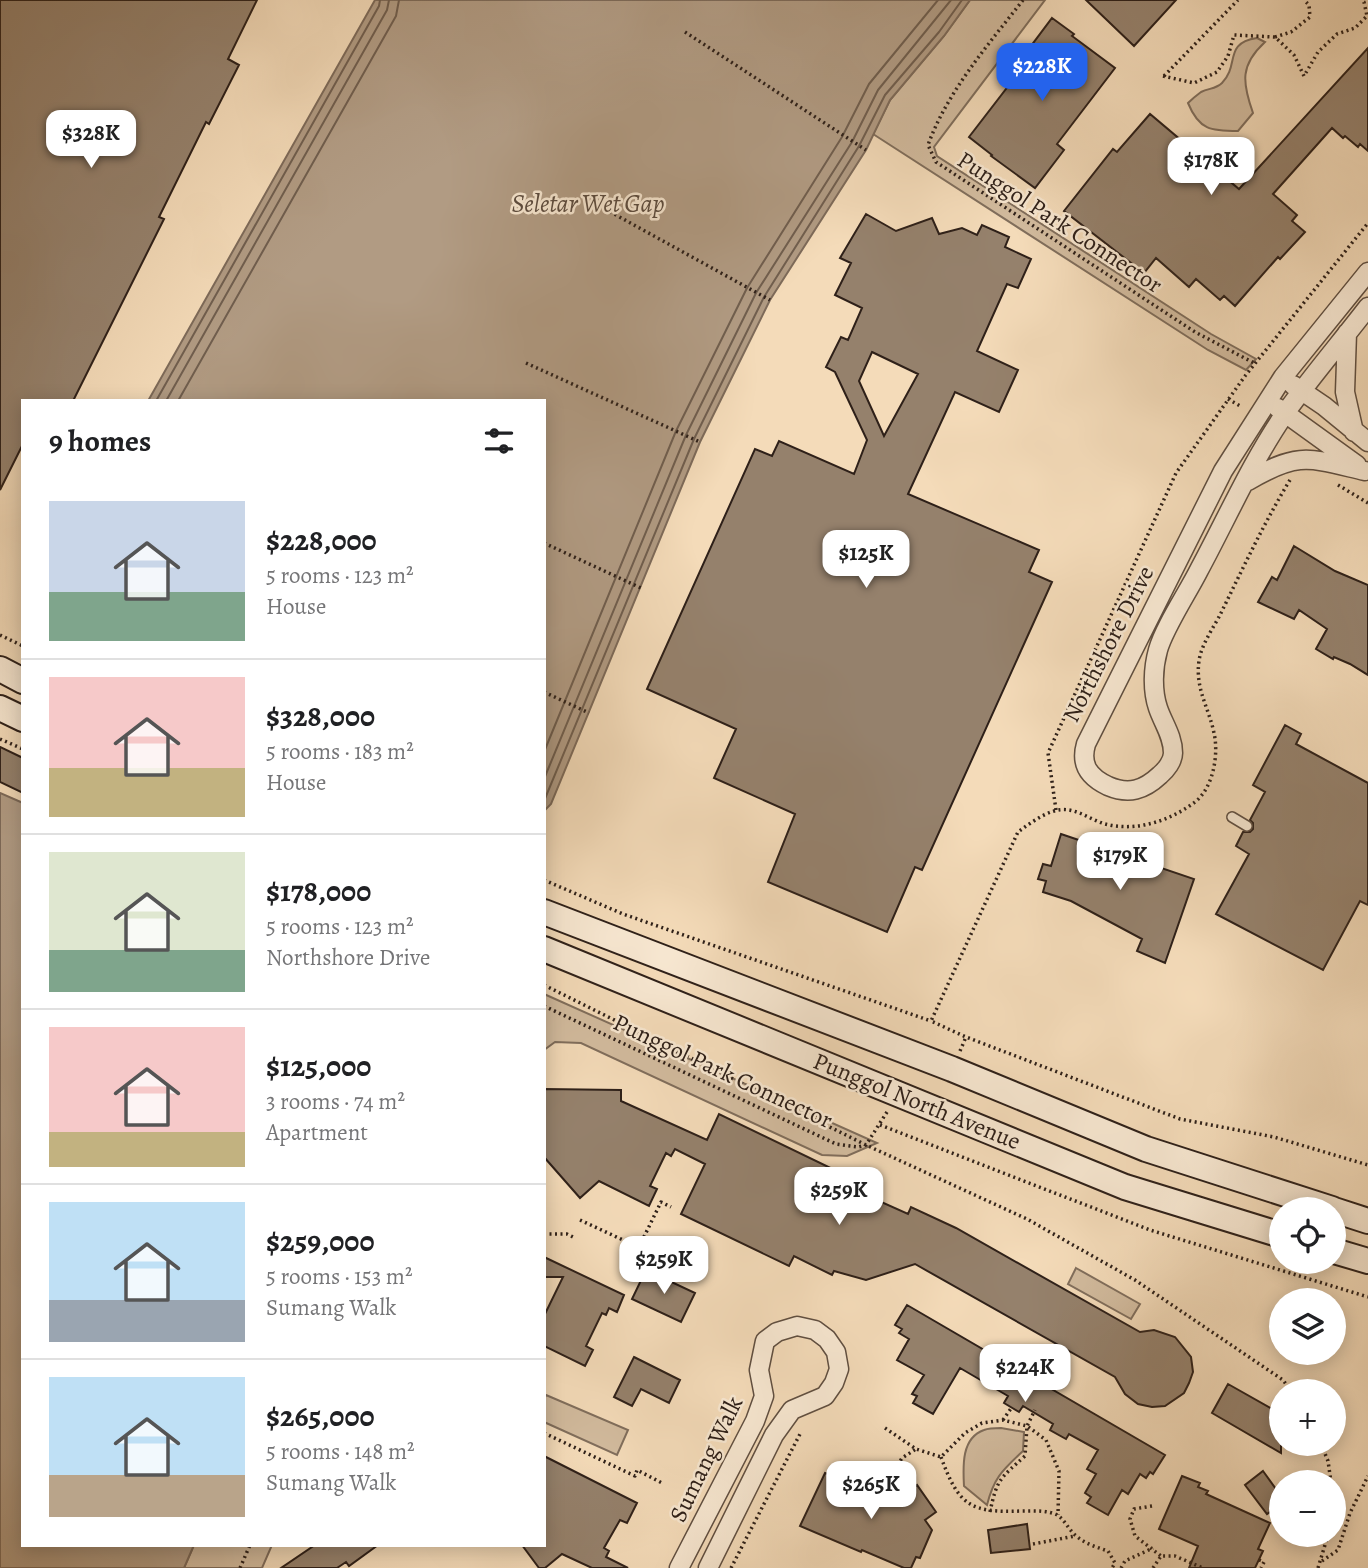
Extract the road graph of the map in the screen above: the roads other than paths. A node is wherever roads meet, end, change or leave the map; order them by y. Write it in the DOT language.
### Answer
graph roads {
  1 [pos="1368,272"];
  2 [pos="1368,307"];
  3 [pos="1348,333"];
  4 [pos="1283,377"];
  5 [pos="1302,392"];
  6 [pos="1266,401"];
  7 [pos="1286,413"];
  8 [pos="1361,437"];
  9 [pos="1366,472"];
  10 [pos="1245,483"];
  11 [pos="0,669"];
  12 [pos="21,680"];
  13 [pos="0,708"];
  14 [pos="21,718"];
  15 [pos="1231,817"];
  16 [pos="1247,826"];
  17 [pos="546,913"];
  18 [pos="551,952"];
  19 [pos="1293,1197"];
  20 [pos="1346,1214"];
  21 [pos="1368,1221"];
  22 [pos="1269,1231"];
  23 [pos="1346,1255"];
  24 [pos="1368,1261"];
  25 [pos="678,1568"];
  26 [pos="708,1568"];
  1 -- 4 [label="street, Northshore Drive"];
  2 -- 3 [label="street, Northshore Drive"];
  3 -- 5 [label="street, Northshore Drive"];
  3 -- 8 [label="street"];
  4 -- 5 [label="street"];
  4 -- 6 [label="street, Northshore Drive"];
  5 -- 7 [label="street, Northshore Drive"];
  5 -- 8 [label="street"];
  6 -- 7 [label="street"];
  6 -- 10 [label="street, Northshore Drive"];
  7 -- 9 [label="street"];
  7 -- 10 [label="street, Northshore Drive"];
  9 -- 10 [label="street"];
  11 -- 12 [label="main road"];
  13 -- 14 [label="main road"];
  15 -- 16 [label="lane"];
  17 -- 19 [label="main road, Punggol North Avenue"];
  18 -- 22 [label="main road, Punggol North Avenue"];
  20 -- 21 [label="main road, Punggol North Avenue"];
  23 -- 24 [label="main road"];
  25 -- 26 [label="street, Sumang Walk"];
}
